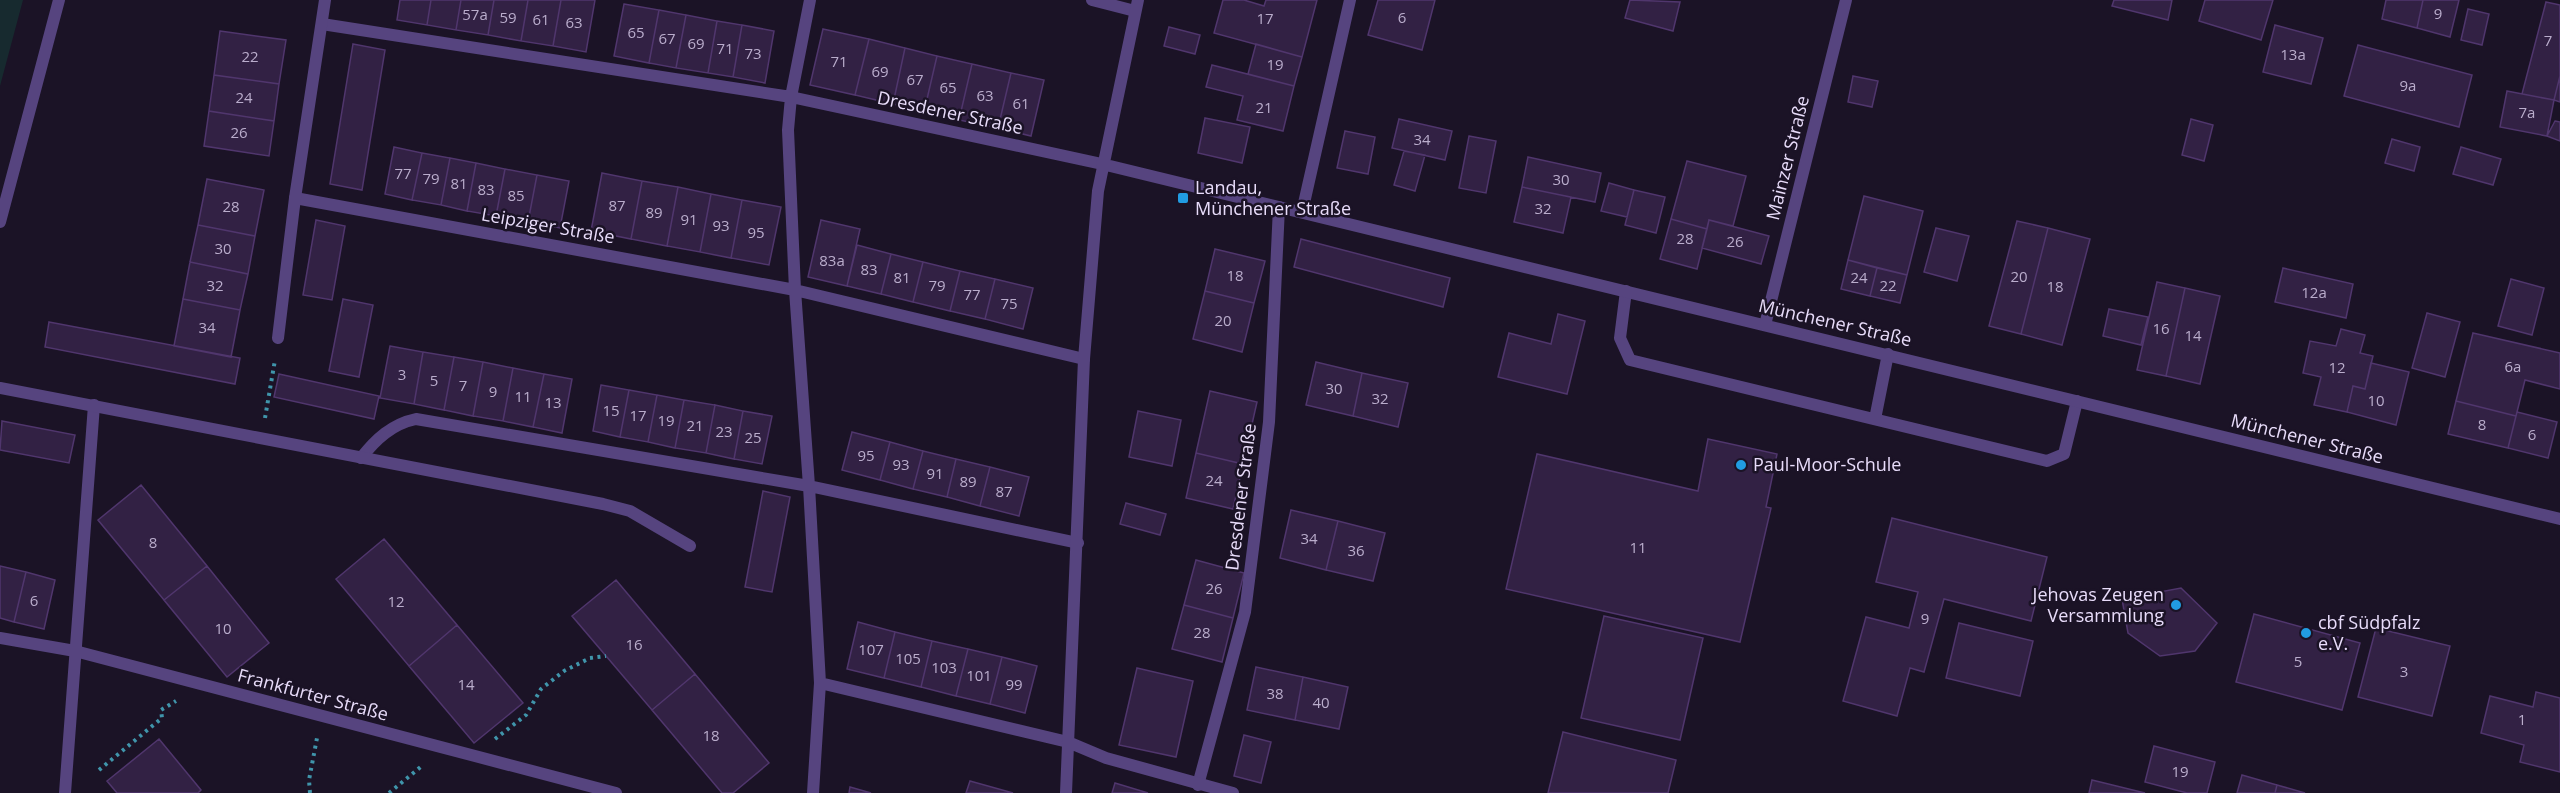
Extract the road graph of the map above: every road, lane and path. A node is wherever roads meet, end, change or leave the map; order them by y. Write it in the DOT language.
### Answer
graph roads {
  1 [pos="59,0"];
  2 [pos="326,0"];
  3 [pos="810,0"];
  4 [pos="1092,0"];
  5 [pos="1350,0"];
  6 [pos="1846,0"];
  7 [pos="1137,5"];
  8 [pos="322,24"];
  9 [pos="791,97"];
  10 [pos="1102,164"];
  11 [pos="296,198"];
  12 [pos="1279,207"];
  13 [pos="1302,212"];
  14 [pos="0,222"];
  15 [pos="795,290"];
  16 [pos="1626,291"];
  17 [pos="1765,325"];
  18 [pos="278,338"];
  19 [pos="1888,354"];
  20 [pos="1084,359"];
  21 [pos="0,388"];
  22 [pos="2077,401"];
  23 [pos="94,405"];
  24 [pos="1875,419"];
  25 [pos="262,439"];
  26 [pos="361,458"];
  27 [pos="809,486"];
  28 [pos="2560,519"];
  29 [pos="1078,543"];
  30 [pos="690,546"];
  31 [pos="0,638"];
  32 [pos="75,651"];
  33 [pos="606,656"];
  34 [pos="820,683"];
  35 [pos="202,684"];
  36 [pos="323,716"];
  37 [pos="491,741"];
  38 [pos="1068,742"];
  39 [pos="444,748"];
  40 [pos="99,770"];
  41 [pos="1198,785"];
  42 [pos="65,793"];
  43 [pos="309,793"];
  44 [pos="389,793"];
  45 [pos="616,793"];
  46 [pos="813,793"];
  47 [pos="1066,793"];
  48 [pos="1233,793"];
  1 -- 14 [label="street"];
  2 -- 8 [label="street"];
  3 -- 9 [label="street"];
  4 -- 7 [label="street"];
  5 -- 13 [label="street"];
  6 -- 17 [label="street, Mainzer Straße"];
  7 -- 10 [label="street"];
  8 -- 9 [label="street"];
  8 -- 11 [label="street"];
  9 -- 10 [label="street, Dresdener Straße"];
  9 -- 15 [label="street"];
  10 -- 12 [label="street, Münchener Straße"];
  10 -- 20 [label="street"];
  11 -- 15 [label="street, Leipziger Straße"];
  11 -- 18 [label="street"];
  12 -- 13 [label="street, Münchener Straße"];
  12 -- 41 [label="street, Dresdener Straße"];
  13 -- 16 [label="street, Münchener Straße"];
  15 -- 20 [label="street"];
  15 -- 27 [label="street"];
  16 -- 17 [label="street, Münchener Straße"];
  16 -- 24 [label="street"];
  17 -- 19 [label="street, Münchener Straße"];
  18 -- 25 [label="path"];
  19 -- 22 [label="street, Münchener Straße"];
  19 -- 24 [label="street"];
  20 -- 29 [label="street"];
  21 -- 23 [label="street"];
  22 -- 24 [label="street"];
  22 -- 28 [label="street, Münchener Straße"];
  23 -- 25 [label="street"];
  23 -- 32 [label="street"];
  25 -- 26 [label="street"];
  26 -- 27 [label="street"];
  26 -- 30 [label="street"];
  27 -- 29 [label="street"];
  27 -- 34 [label="street"];
  29 -- 38 [label="street"];
  31 -- 32 [label="street, Frankfurter Straße"];
  32 -- 35 [label="street, Frankfurter Straße"];
  32 -- 42 [label="street"];
  33 -- 37 [label="path"];
  34 -- 38 [label="street"];
  34 -- 46 [label="street"];
  35 -- 36 [label="street, Frankfurter Straße"];
  35 -- 40 [label="path"];
  36 -- 39 [label="street, Frankfurter Straße"];
  36 -- 43 [label="path"];
  38 -- 41 [label="street"];
  38 -- 47 [label="street"];
  39 -- 44 [label="path"];
  39 -- 45 [label="street, Frankfurter Straße"];
  41 -- 48 [label="street"];
}
